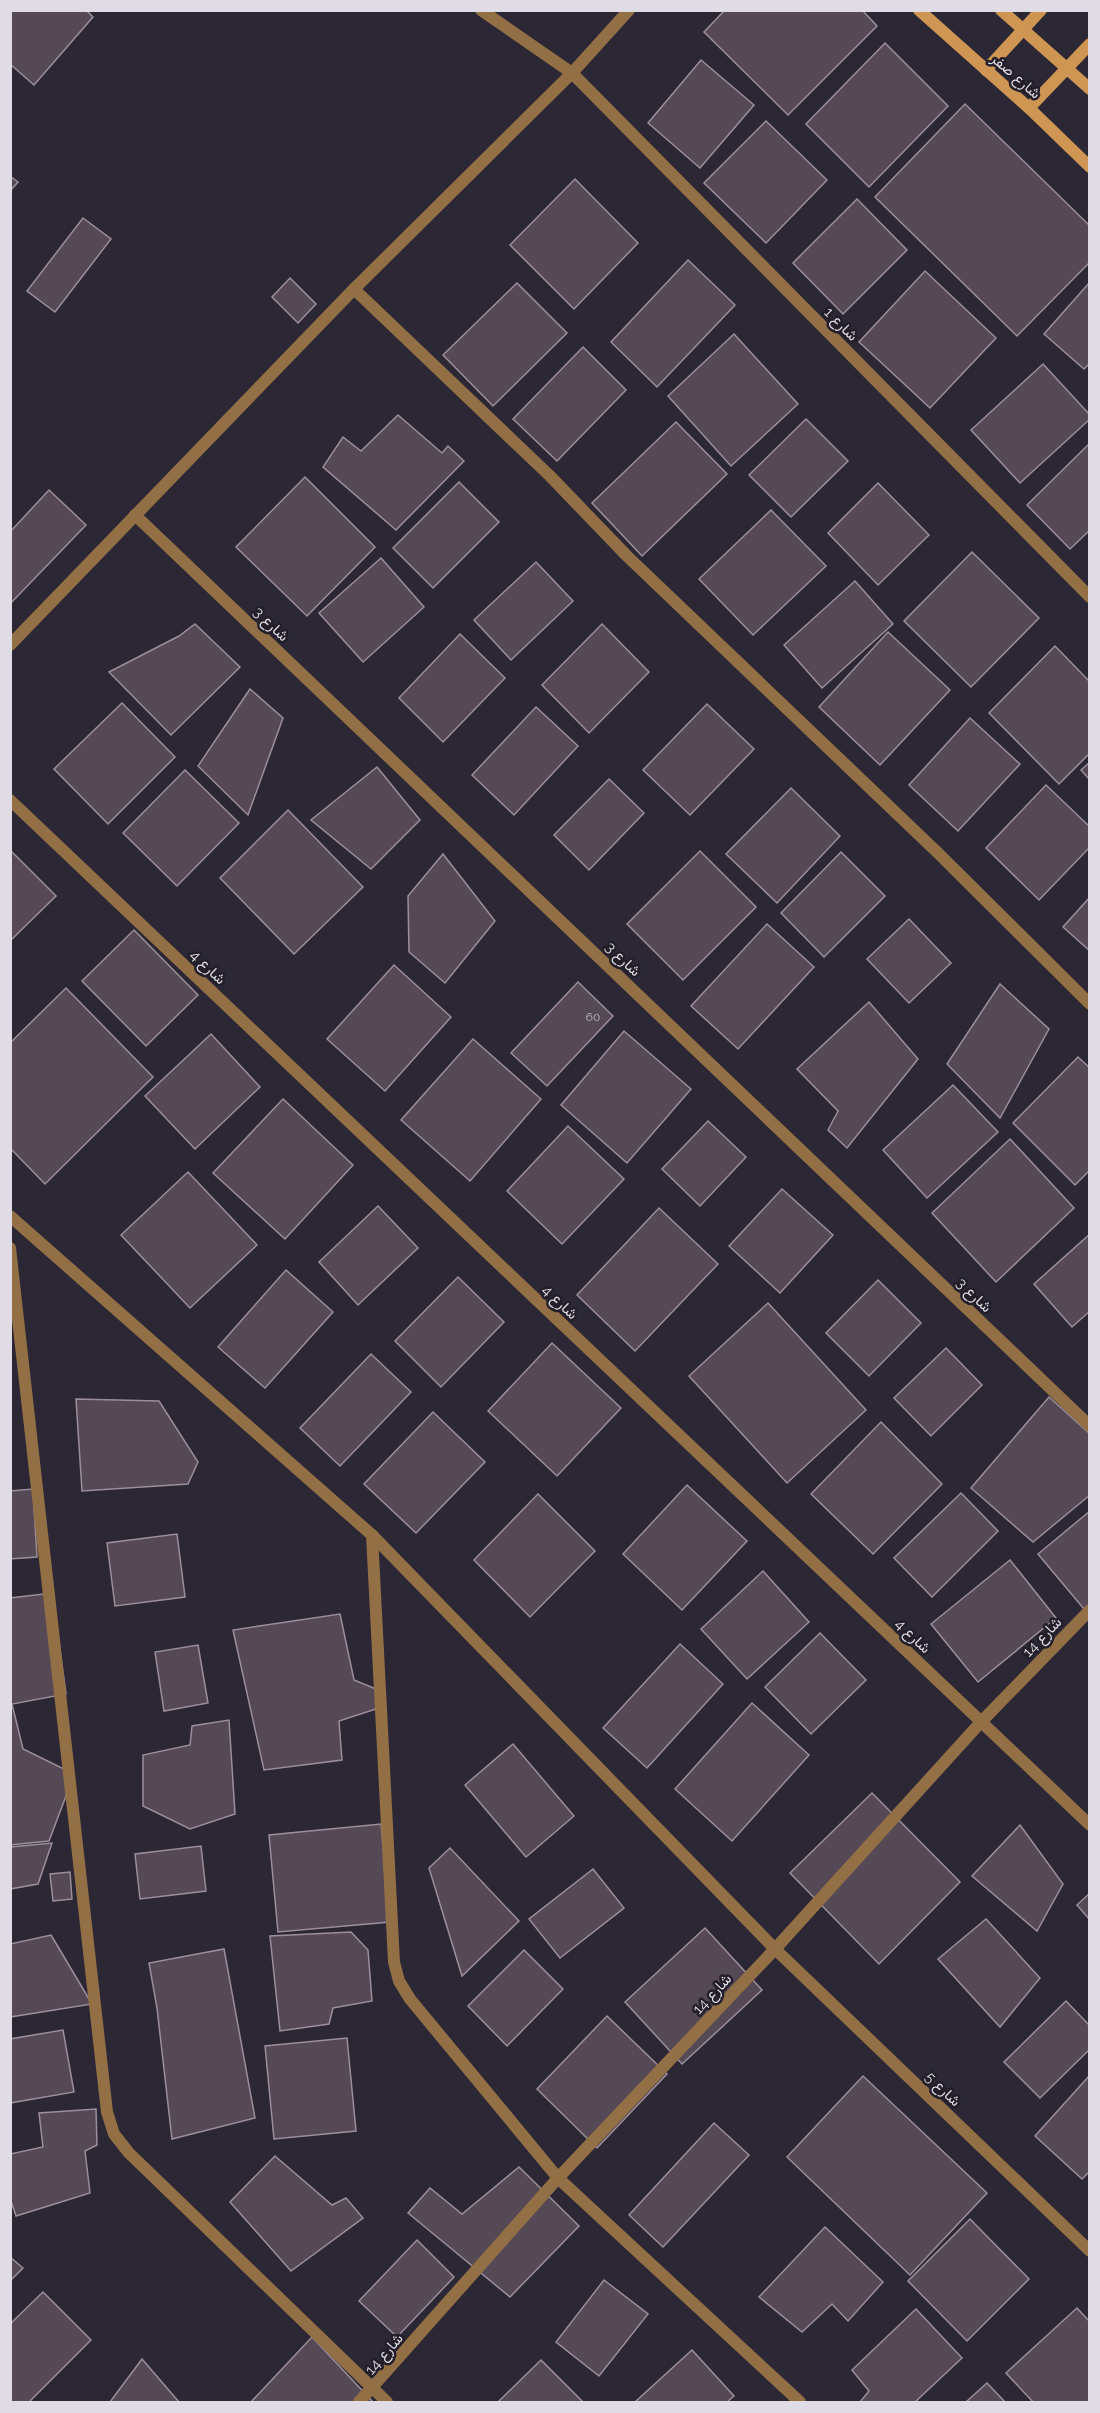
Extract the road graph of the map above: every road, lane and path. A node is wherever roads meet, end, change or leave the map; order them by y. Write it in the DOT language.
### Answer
graph roads {
  1 [pos="481,10"];
  2 [pos="629,10"];
  3 [pos="919,10"];
  4 [pos="1001,10"];
  5 [pos="1041,10"];
  6 [pos="1023,31"];
  7 [pos="1089,44"];
  8 [pos="1068,68"];
  9 [pos="986,70"];
  10 [pos="572,73"];
  11 [pos="1089,89"];
  12 [pos="1029,108"];
  13 [pos="1089,167"];
  14 [pos="354,289"];
  15 [pos="135,515"];
  16 [pos="1089,597"];
  17 [pos="10,645"];
  18 [pos="10,800"];
  19 [pos="1089,1005"];
  20 [pos="10,1216"];
  21 [pos="10,1248"];
  22 [pos="1089,1426"];
  23 [pos="372,1535"];
  24 [pos="1089,1610"];
  25 [pos="981,1722"];
  26 [pos="1089,1826"];
  27 [pos="775,1949"];
  28 [pos="558,2178"];
  29 [pos="1089,2251"];
  30 [pos="373,2389"];
  31 [pos="359,2403"];
  32 [pos="387,2403"];
  33 [pos="800,2403"];
  1 -- 10 [label="street, شارع 1"];
  2 -- 10 [label="street"];
  3 -- 9 [label="street, شارع صفر"];
  4 -- 6 [label="street"];
  5 -- 6 [label="street"];
  6 -- 8 [label="street"];
  6 -- 9 [label="street"];
  7 -- 8 [label="street"];
  8 -- 11 [label="street"];
  8 -- 12 [label="street"];
  9 -- 12 [label="street, شارع صفر"];
  10 -- 14 [label="street"];
  10 -- 16 [label="street, شارع 1"];
  12 -- 13 [label="street, شارع صفر"];
  14 -- 15 [label="street"];
  14 -- 19 [label="street"];
  15 -- 17 [label="street"];
  15 -- 22 [label="street, شارع 3"];
  18 -- 25 [label="street, شارع 4"];
  20 -- 23 [label="street, شارع 5"];
  21 -- 30 [label="street"];
  23 -- 27 [label="street, شارع 5"];
  23 -- 28 [label="street"];
  24 -- 25 [label="street, شارع 14"];
  25 -- 26 [label="street, شارع 4"];
  25 -- 27 [label="street, شارع 14"];
  27 -- 28 [label="street, شارع 14"];
  27 -- 29 [label="street, شارع 5"];
  28 -- 30 [label="street, شارع 14"];
  28 -- 33 [label="street"];
  30 -- 31 [label="street, شارع 14"];
  30 -- 32 [label="street"];
}
